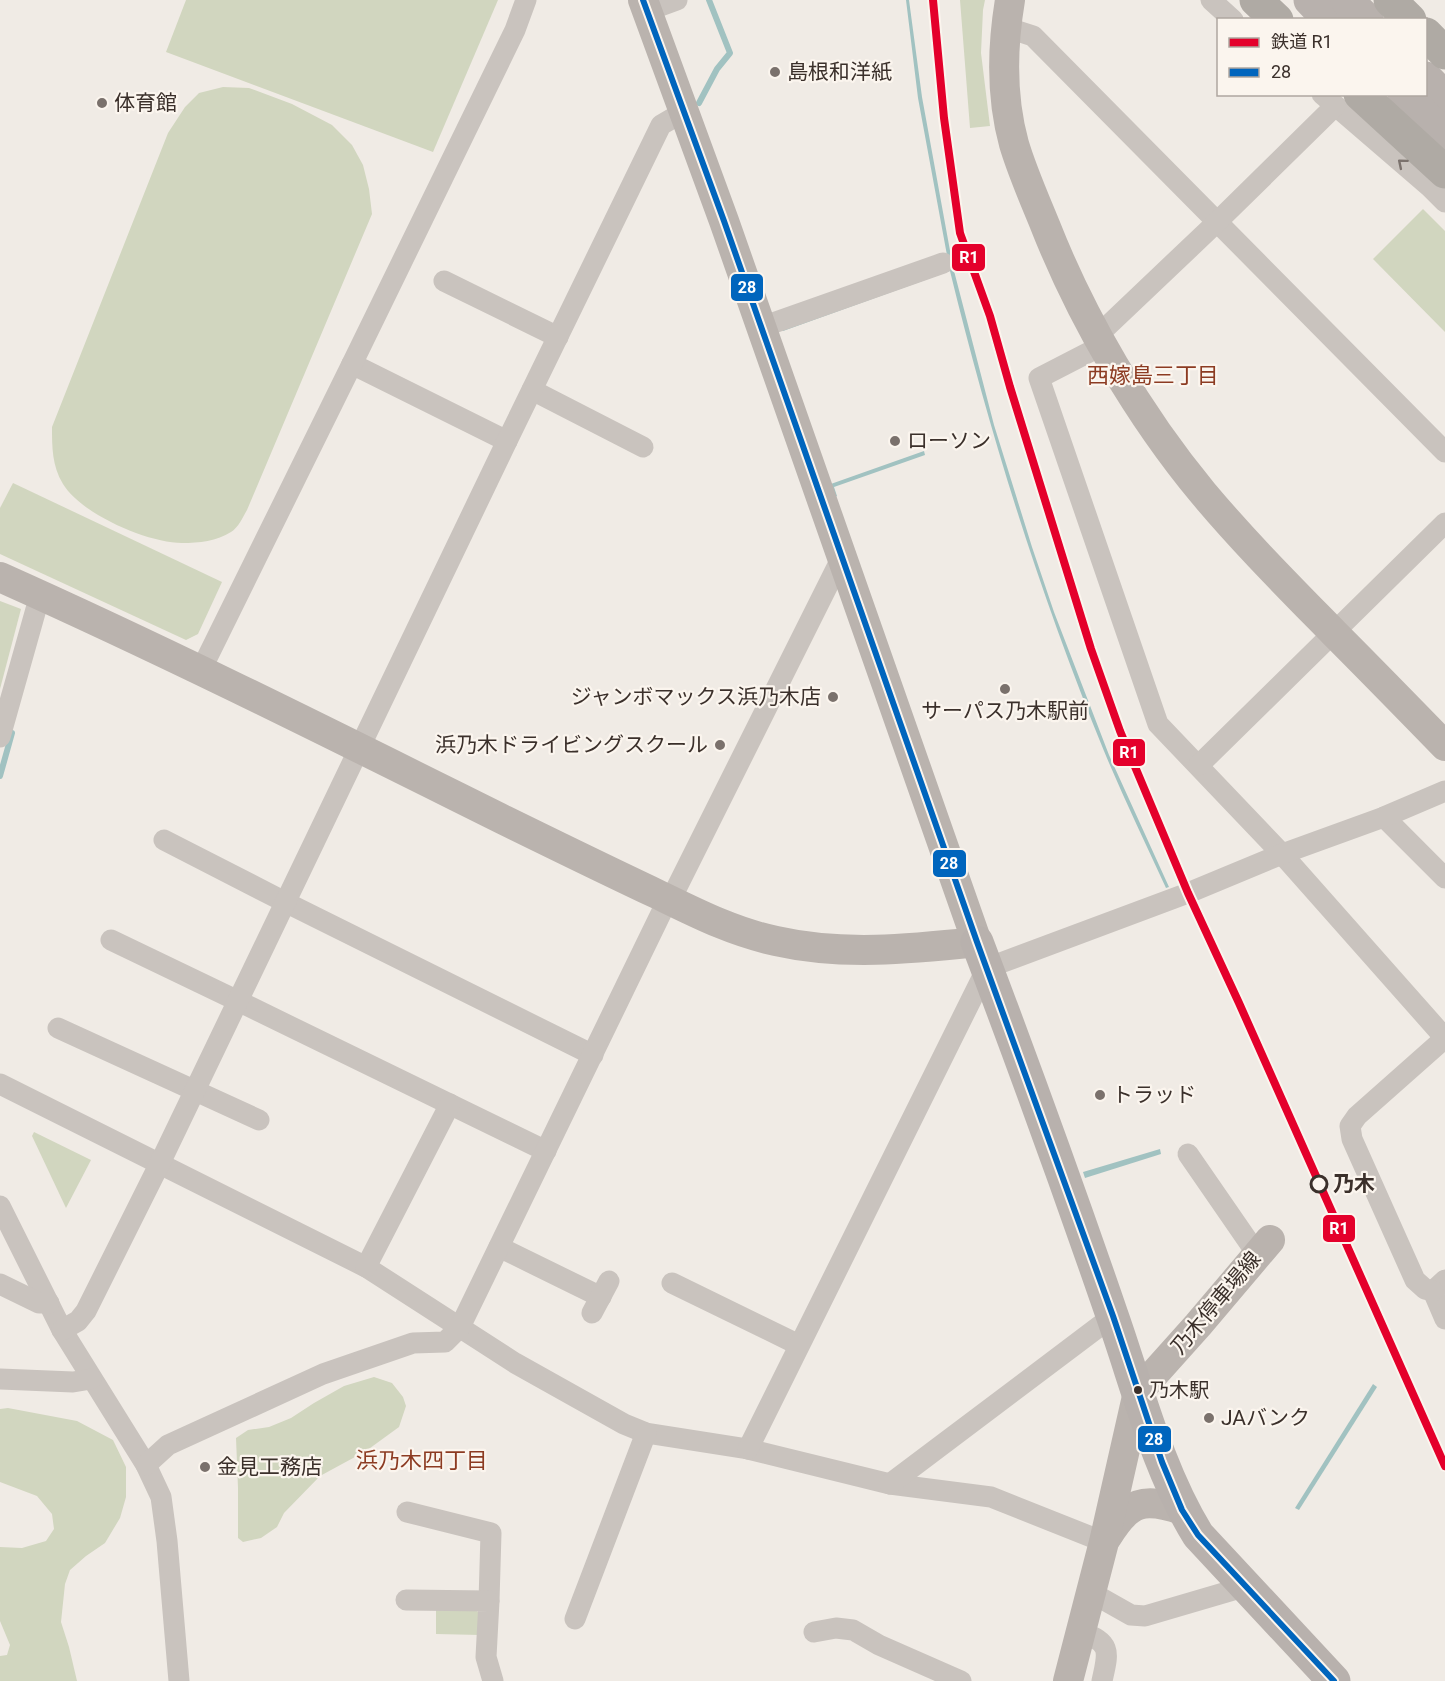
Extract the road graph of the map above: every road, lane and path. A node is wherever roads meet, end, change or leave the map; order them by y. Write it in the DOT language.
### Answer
graph roads {
  1 [pos="526,0"];
  2 [pos="677,0"];
  3 [pos="1210,0"];
  4 [pos="1256,0"];
  5 [pos="1310,0"];
  6 [pos="645,5"];
  7 [pos="1367,10"];
  8 [pos="1008,13"];
  9 [pos="1231,18"];
  10 [pos="1275,18"];
  11 [pos="1327,18"];
  12 [pos="1401,18"];
  13 [pos="1427,36"];
  14 [pos="1445,53"];
  15 [pos="1427,80"];
  16 [pos="1406,96"];
  17 [pos="1339,98"];
  18 [pos="1445,98"];
  19 [pos="685,111"];
  20 [pos="1445,136"];
  21 [pos="1445,172"];
  22 [pos="1445,202"];
  23 [pos="1218,221"];
  24 [pos="942,263"];
  25 [pos="444,281"];
  26 [pos="762,327"];
  27 [pos="558,336"];
  28 [pos="1100,340"];
  29 [pos="352,364"];
  30 [pos="532,390"];
  31 [pos="507,441"];
  32 [pos="643,447"];
  33 [pos="1445,452"];
  34 [pos="1445,523"];
  35 [pos="843,555"];
  36 [pos="0,578"];
  37 [pos="40,595"];
  38 [pos="1334,633"];
  39 [pos="201,670"];
  40 [pos="0,737"];
  41 [pos="1445,746"];
  42 [pos="360,749"];
  43 [pos="1199,765"];
  44 [pos="1445,791"];
  45 [pos="1384,817"];
  46 [pos="164,840"];
  47 [pos="1282,854"];
  48 [pos="1445,878"];
  49 [pos="669,900"];
  50 [pos="285,902"];
  51 [pos="111,940"];
  52 [pos="982,955"];
  53 [pos="238,1001"];
  54 [pos="58,1028"];
  55 [pos="1445,1038"];
  56 [pos="593,1055"];
  57 [pos="0,1084"];
  58 [pos="195,1091"];
  59 [pos="450,1104"];
  60 [pos="259,1120"];
  61 [pos="546,1151"];
  62 [pos="1188,1154"];
  63 [pos="160,1163"];
  64 [pos="0,1206"];
  65 [pos="499,1247"];
  66 [pos="1263,1247"];
  67 [pos="366,1267"];
  68 [pos="672,1283"];
  69 [pos="0,1284"];
  70 [pos="1439,1286"];
  71 [pos="600,1297"];
  72 [pos="49,1303"];
  73 [pos="1113,1317"];
  74 [pos="1445,1319"];
  75 [pos="460,1327"];
  76 [pos="62,1330"];
  77 [pos="799,1346"];
  78 [pos="0,1379"];
  79 [pos="91,1379"];
  80 [pos="1138,1392"];
  81 [pos="646,1433"];
  82 [pos="748,1449"];
  83 [pos="146,1465"];
  84 [pos="890,1484"];
  85 [pos="1182,1510"];
  86 [pos="407,1512"];
  87 [pos="1104,1542"];
  88 [pos="1243,1584"];
  89 [pos="1092,1593"];
  90 [pos="406,1600"];
  91 [pos="489,1601"];
  92 [pos="574,1619"];
  93 [pos="814,1632"];
  94 [pos="1081,1632"];
  95 [pos="179,1681"];
  96 [pos="493,1681"];
  97 [pos="961,1681"];
  98 [pos="1068,1681"];
  99 [pos="1102,1681"];
  100 [pos="1334,1681"];
  1 -- 29 [label="street"];
  2 -- 6 [label="street"];
  3 -- 9 [label="street"];
  4 -- 10 [label="highway"];
  5 -- 11 [label="main road"];
  6 -- 19 [label="street"];
  7 -- 12 [label="highway"];
  8 -- 23 [label="street"];
  8 -- 28 [label="street"];
  13 -- 14 [label="highway"];
  15 -- 18 [label="main road"];
  16 -- 20 [label="main road"];
  17 -- 21 [label="highway"];
  22 -- 17 [label="street, one-way"];
  17 -- 23 [label="street"];
  19 -- 26 [label="street"];
  19 -- 27 [label="street"];
  23 -- 28 [label="street"];
  23 -- 33 [label="street"];
  24 -- 26 [label="street"];
  25 -- 27 [label="street"];
  26 -- 35 [label="street"];
  27 -- 30 [label="street"];
  28 -- 38 [label="street"];
  28 -- 43 [label="street"];
  29 -- 31 [label="street"];
  29 -- 39 [label="street"];
  30 -- 31 [label="street"];
  30 -- 32 [label="street"];
  31 -- 42 [label="street"];
  34 -- 38 [label="street"];
  35 -- 49 [label="street"];
  35 -- 52 [label="street"];
  36 -- 37 [label="street"];
  37 -- 39 [label="street"];
  37 -- 40 [label="street"];
  38 -- 41 [label="street"];
  38 -- 43 [label="street"];
  39 -- 42 [label="street"];
  42 -- 49 [label="street"];
  42 -- 50 [label="street"];
  43 -- 47 [label="street"];
  44 -- 45 [label="street"];
  45 -- 47 [label="street"];
  45 -- 48 [label="street"];
  46 -- 50 [label="street"];
  47 -- 52 [label="street"];
  47 -- 55 [label="street"];
  49 -- 52 [label="street"];
  49 -- 56 [label="street"];
  50 -- 53 [label="street"];
  50 -- 56 [label="street"];
  51 -- 53 [label="street"];
  52 -- 73 [label="main road"];
  52 -- 77 [label="street"];
  53 -- 58 [label="street"];
  53 -- 59 [label="street"];
  54 -- 58 [label="street"];
  55 -- 70 [label="street"];
  56 -- 61 [label="street"];
  57 -- 63 [label="street"];
  58 -- 60 [label="street"];
  58 -- 63 [label="street"];
  59 -- 61 [label="street"];
  59 -- 67 [label="street"];
  61 -- 65 [label="street"];
  62 -- 66 [label="street"];
  63 -- 67 [label="street"];
  63 -- 76 [label="street"];
  64 -- 72 [label="street"];
  65 -- 71 [label="street"];
  65 -- 75 [label="street"];
  66 -- 80 [label="street, 乃木停車場線"];
  67 -- 75 [label="street"];
  68 -- 77 [label="street"];
  69 -- 72 [label="street"];
  70 -- 74 [label="street"];
  72 -- 76 [label="street"];
  73 -- 80 [label="main road"];
  73 -- 84 [label="street"];
  75 -- 81 [label="street"];
  75 -- 83 [label="street"];
  76 -- 79 [label="street"];
  77 -- 82 [label="street"];
  78 -- 79 [label="street"];
  79 -- 83 [label="street"];
  80 -- 85 [label="main road"];
  80 -- 87 [label="street"];
  81 -- 82 [label="street"];
  81 -- 92 [label="street"];
  82 -- 84 [label="street"];
  83 -- 95 [label="street"];
  84 -- 87 [label="street"];
  85 -- 87 [label="street"];
  85 -- 88 [label="main road"];
  86 -- 91 [label="street"];
  87 -- 89 [label="street"];
  88 -- 89 [label="street"];
  88 -- 100 [label="main road"];
  89 -- 94 [label="street"];
  90 -- 91 [label="street"];
  91 -- 96 [label="street"];
  93 -- 97 [label="street"];
  94 -- 98 [label="street"];
  94 -- 99 [label="street"];
}
